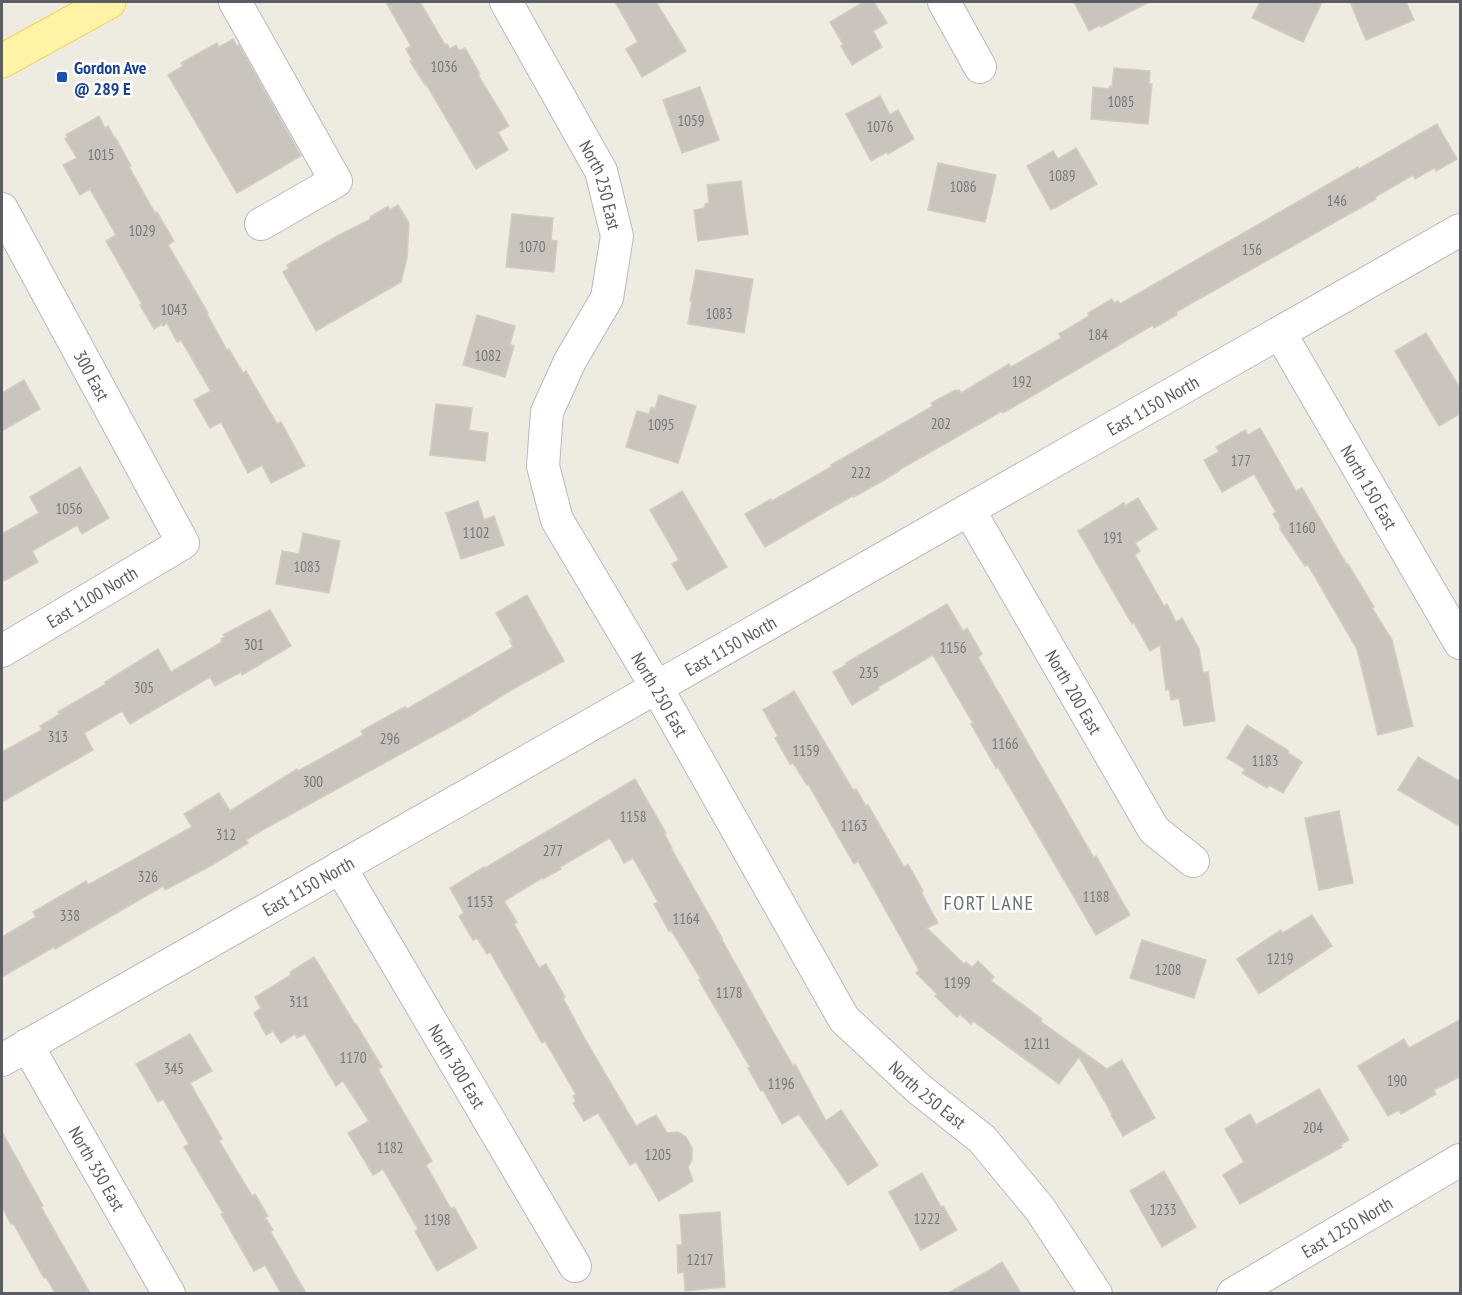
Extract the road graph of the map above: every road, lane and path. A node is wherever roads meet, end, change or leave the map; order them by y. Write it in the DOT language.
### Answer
graph roads {
  1 [pos="109,2"];
  2 [pos="235,2"];
  3 [pos="944,2"];
  4 [pos="510,9"];
  5 [pos="2,61"];
  6 [pos="980,67"];
  7 [pos="2,209"];
  8 [pos="261,224"];
  9 [pos="1461,230"];
  10 [pos="1280,333"];
  11 [pos="969,510"];
  12 [pos="183,543"];
  13 [pos="1461,643"];
  14 [pos="2,651"];
  15 [pos="657,688"];
  16 [pos="1193,861"];
  17 [pos="340,867"];
  18 [pos="14,1052"];
  19 [pos="1461,1160"];
  20 [pos="575,1266"];
  21 [pos="169,1293"];
  22 [pos="1096,1293"];
  23 [pos="1233,1293"];
  1 -- 5 [label="main road"];
  2 -- 8 [label="street"];
  3 -- 6 [label="street"];
  4 -- 15 [label="street, North 250 East"];
  7 -- 12 [label="street, 300 East"];
  9 -- 10 [label="street, East 1150 North"];
  10 -- 11 [label="street, East 1150 North"];
  10 -- 13 [label="street, North 150 East"];
  11 -- 15 [label="street, East 1150 North"];
  11 -- 16 [label="street, North 200 East"];
  12 -- 14 [label="street, East 1100 North"];
  15 -- 17 [label="street, East 1150 North"];
  15 -- 22 [label="street, North 250 East"];
  17 -- 18 [label="street, East 1150 North"];
  17 -- 20 [label="street, North 300 East"];
  18 -- 21 [label="street, North 350 East"];
  19 -- 23 [label="street, East 1250 North"];
}
